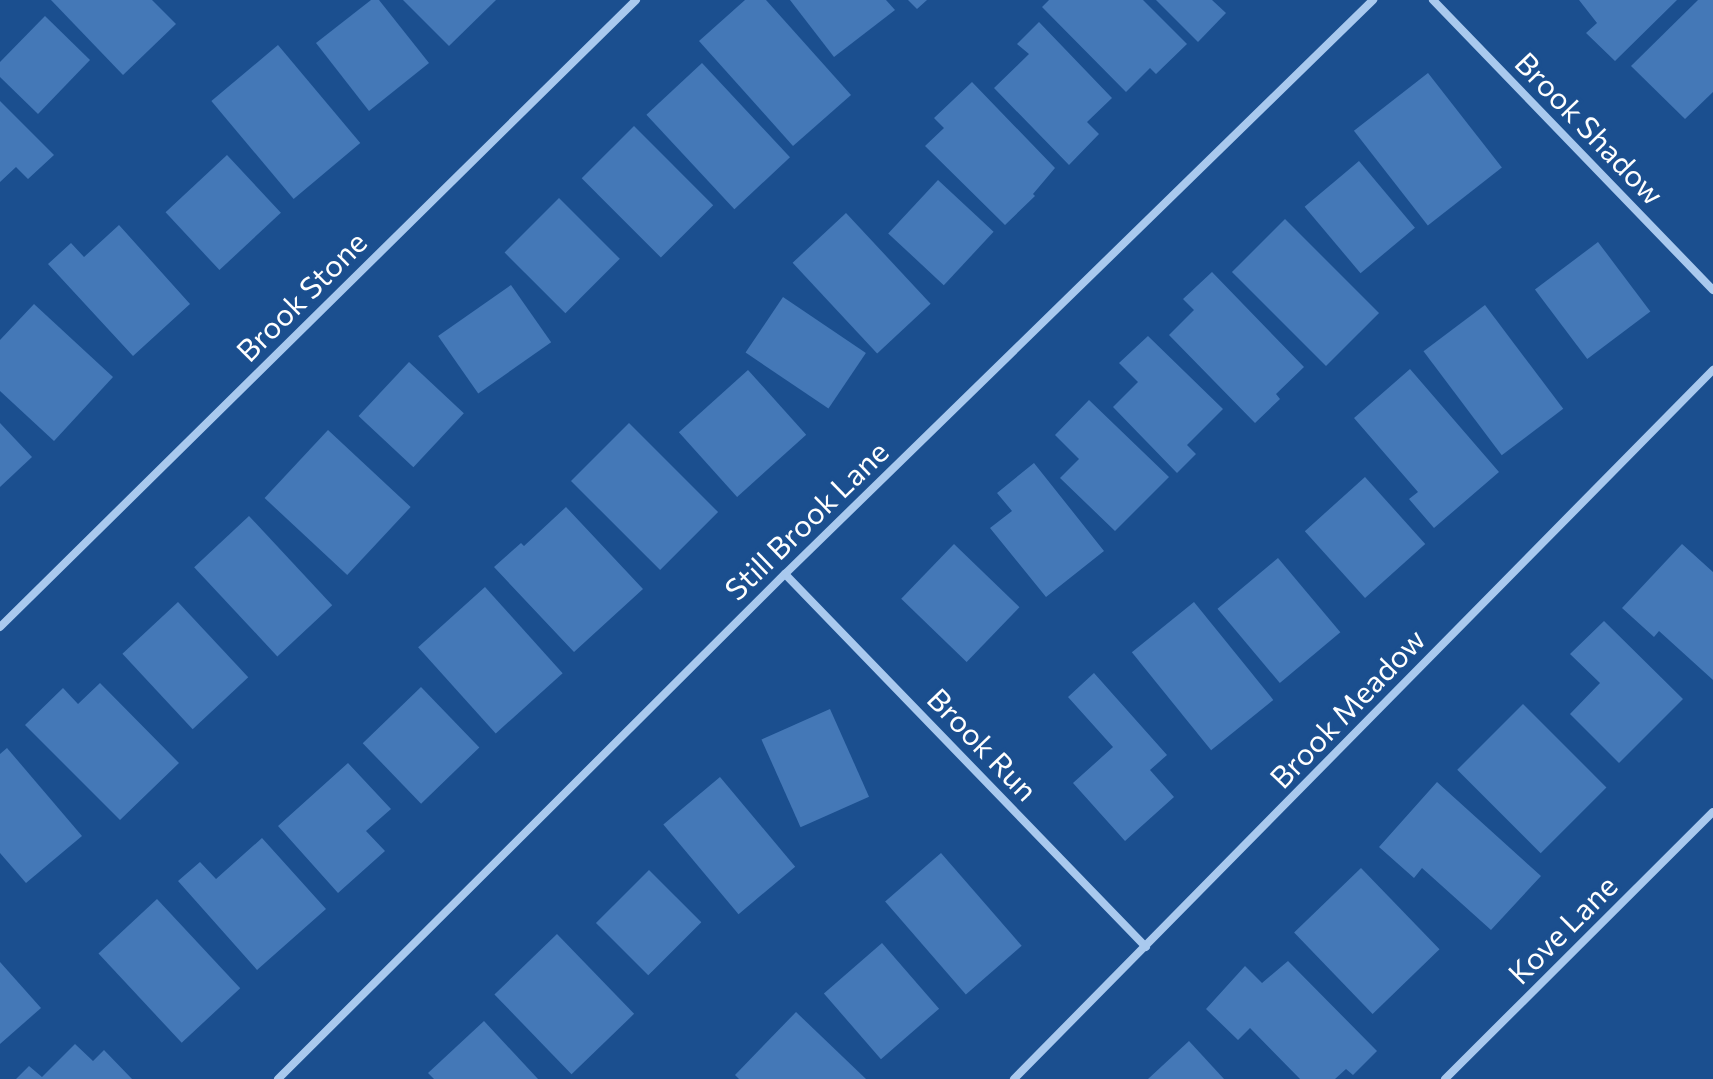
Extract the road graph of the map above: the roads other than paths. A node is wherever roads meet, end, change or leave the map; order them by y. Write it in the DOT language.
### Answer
graph roads {
  1 [pos="636,0"];
  2 [pos="1373,0"];
  3 [pos="1433,0"];
  4 [pos="1713,290"];
  5 [pos="1713,370"];
  6 [pos="785,574"];
  7 [pos="0,627"];
  8 [pos="1713,812"];
  9 [pos="1146,947"];
  10 [pos="278,1079"];
  11 [pos="1014,1079"];
  12 [pos="1445,1079"];
  1 -- 7 [label="street, Brook Stone"];
  2 -- 6 [label="street, Still Brook Lane"];
  3 -- 4 [label="street, Brook Shadow"];
  5 -- 9 [label="street, Brook Meadow"];
  6 -- 9 [label="street, Brook Run"];
  6 -- 10 [label="street, Still Brook Lane"];
  8 -- 12 [label="street, Kove Lane"];
  9 -- 11 [label="street, Brook Meadow"];
}
